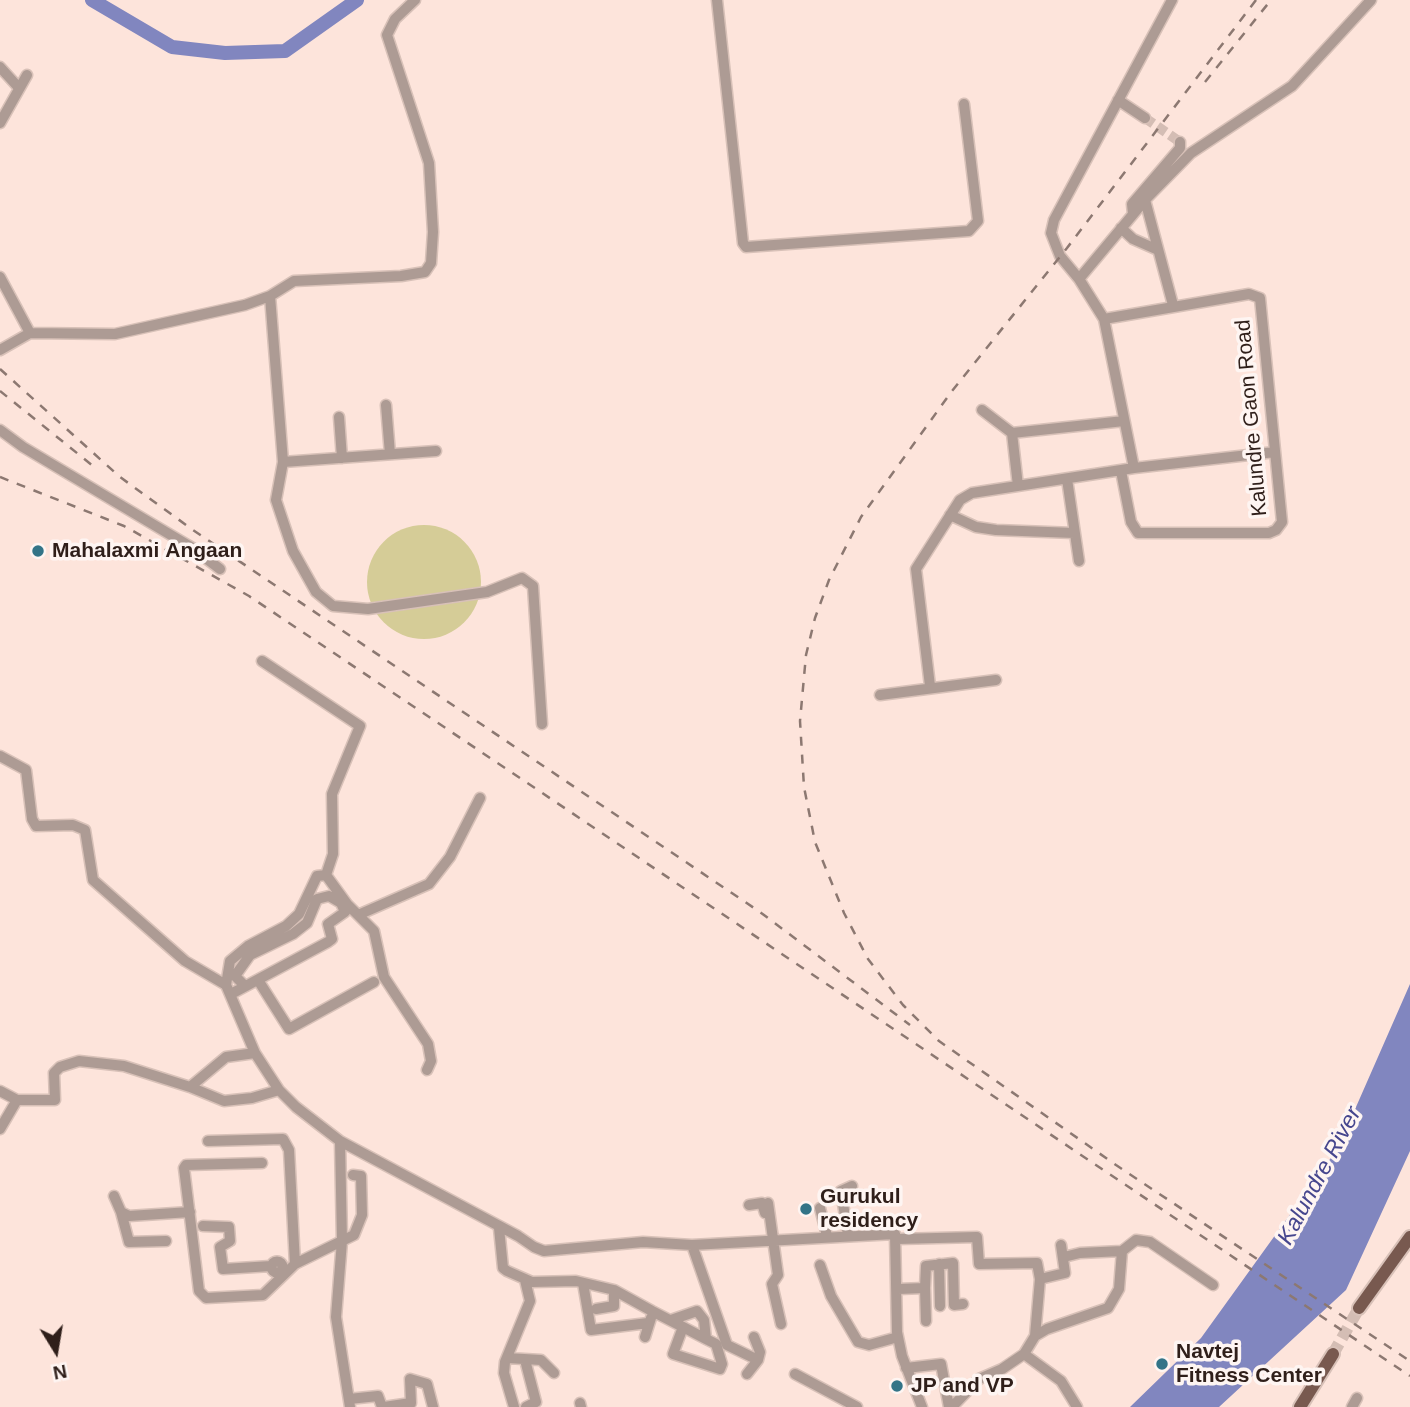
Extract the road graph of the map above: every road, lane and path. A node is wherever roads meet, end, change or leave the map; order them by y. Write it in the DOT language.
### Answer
graph roads {
  1 [pos="415,0"];
  2 [pos="717,0"];
  3 [pos="1172,0"];
  4 [pos="1371,0"];
  5 [pos="0,67"];
  6 [pos="27,75"];
  7 [pos="19,88"];
  8 [pos="1118,100"];
  9 [pos="964,104"];
  10 [pos="1145,118"];
  11 [pos="0,123"];
  12 [pos="1180,142"];
  13 [pos="1145,200"];
  14 [pos="1133,214"];
  15 [pos="1121,229"];
  16 [pos="1158,250"];
  17 [pos="0,277"];
  18 [pos="1079,279"];
  19 [pos="270,296"];
  20 [pos="1173,305"];
  21 [pos="1104,319"];
  22 [pos="30,333"];
  23 [pos="0,350"];
  24 [pos="386,405"];
  25 [pos="982,410"];
  26 [pos="339,417"];
  27 [pos="1124,421"];
  28 [pos="0,430"];
  29 [pos="1012,433"];
  30 [pos="436,451"];
  31 [pos="1275,452"];
  32 [pos="390,454"];
  33 [pos="342,458"];
  34 [pos="284,462"];
  35 [pos="1133,468"];
  36 [pos="1121,471"];
  37 [pos="1066,479"];
  38 [pos="1018,486"];
  39 [pos="950,515"];
  40 [pos="1074,533"];
  41 [pos="1079,561"];
  42 [pos="220,569"];
  43 [pos="262,661"];
  44 [pos="996,680"];
  45 [pos="930,686"];
  46 [pos="880,695"];
  47 [pos="542,724"];
  48 [pos="0,756"];
  49 [pos="480,798"];
  50 [pos="326,875"];
  51 [pos="358,915"];
  52 [pos="258,980"];
  53 [pos="374,982"];
  54 [pos="245,986"];
  55 [pos="228,990"];
  56 [pos="255,1053"];
  57 [pos="427,1070"];
  58 [pos="190,1087"];
  59 [pos="279,1090"];
  60 [pos="0,1091"];
  61 [pos="17,1100"];
  62 [pos="1,1125"];
  63 [pos="208,1141"];
  64 [pos="340,1141"];
  65 [pos="262,1163"];
  66 [pos="353,1175"];
  67 [pos="852,1186"];
  68 [pos="114,1196"];
  69 [pos="749,1205"];
  70 [pos="820,1208"];
  71 [pos="121,1212"];
  72 [pos="190,1212"];
  73 [pos="203,1226"];
  74 [pos="499,1228"];
  75 [pos="827,1236"];
  76 [pos="848,1236"];
  77 [pos="1410,1237"];
  78 [pos="773,1239"];
  79 [pos="897,1239"];
  80 [pos="166,1241"];
  81 [pos="341,1241"];
  82 [pos="692,1245"];
  83 [pos="1061,1245"];
  84 [pos="1122,1251"];
  85 [pos="1063,1257"];
  86 [pos="820,1265"];
  87 [pos="939,1265"];
  88 [pos="289,1266"];
  89 [pos="1040,1279"];
  90 [pos="525,1280"];
  91 [pos="583,1283"];
  92 [pos="1213,1285"];
  93 [pos="925,1288"];
  94 [pos="898,1289"];
  95 [pos="614,1290"];
  96 [pos="940,1306"];
  97 [pos="926,1308"];
  98 [pos="1359,1308"];
  99 [pos="596,1309"];
  100 [pos="654,1311"];
  101 [pos="671,1321"];
  102 [pos="926,1321"];
  103 [pos="648,1323"];
  104 [pos="781,1324"];
  105 [pos="683,1327"];
  106 [pos="1035,1336"];
  107 [pos="645,1337"];
  108 [pos="754,1337"];
  109 [pos="898,1337"];
  110 [pos="706,1339"];
  111 [pos="727,1345"];
  112 [pos="1024,1354"];
  113 [pos="1333,1354"];
  114 [pos="507,1358"];
  115 [pos="525,1360"];
  116 [pos="758,1360"];
  117 [pos="726,1362"];
  118 [pos="906,1368"];
  119 [pos="554,1373"];
  120 [pos="747,1374"];
  121 [pos="795,1374"];
  122 [pos="350,1403"];
  123 [pos="363,1403"];
  124 [pos="383,1407"];
  125 [pos="433,1407"];
  126 [pos="514,1407"];
  127 [pos="526,1407"];
  128 [pos="857,1407"];
  129 [pos="922,1407"];
  130 [pos="951,1407"];
  131 [pos="1076,1407"];
  132 [pos="1300,1407"];
  1 -- 19 [label="street"];
  2 -- 9 [label="street"];
  3 -- 8 [label="street"];
  4 -- 13 [label="street"];
  5 -- 7 [label="street"];
  6 -- 7 [label="street"];
  7 -- 11 [label="street"];
  8 -- 10 [label="street"];
  8 -- 18 [label="street"];
  12 -- 14 [label="street"];
  13 -- 14 [label="street"];
  13 -- 16 [label="street"];
  14 -- 15 [label="street"];
  15 -- 16 [label="street"];
  15 -- 18 [label="street"];
  16 -- 20 [label="street"];
  17 -- 22 [label="street"];
  18 -- 21 [label="street"];
  19 -- 22 [label="street"];
  19 -- 34 [label="street"];
  20 -- 21 [label="street, Kalundre Gaon Road"];
  20 -- 31 [label="street, Kalundre Gaon Road"];
  21 -- 27 [label="street"];
  22 -- 23 [label="street"];
  24 -- 32 [label="street"];
  25 -- 29 [label="street"];
  26 -- 33 [label="street"];
  27 -- 29 [label="street"];
  27 -- 35 [label="street"];
  28 -- 42 [label="street"];
  29 -- 38 [label="street"];
  30 -- 32 [label="street"];
  31 -- 35 [label="street"];
  31 -- 36 [label="street, Kalundre Gaon Road"];
  32 -- 33 [label="street"];
  33 -- 34 [label="street"];
  34 -- 47 [label="street"];
  35 -- 36 [label="street"];
  36 -- 37 [label="street"];
  37 -- 38 [label="street"];
  37 -- 40 [label="street"];
  38 -- 39 [label="street"];
  39 -- 40 [label="street"];
  39 -- 45 [label="street"];
  40 -- 41 [label="street"];
  43 -- 50 [label="street"];
  44 -- 45 [label="street"];
  45 -- 46 [label="street"];
  48 -- 55 [label="street"];
  49 -- 51 [label="street"];
  50 -- 51 [label="street"];
  50 -- 55 [label="street"];
  51 -- 57 [label="street"];
  52 -- 53 [label="street"];
  52 -- 54 [label="street"];
  52 -- 54 [label="street"];
  54 -- 55 [label="street"];
  55 -- 56 [label="street"];
  56 -- 58 [label="street"];
  56 -- 59 [label="street"];
  58 -- 59 [label="street"];
  58 -- 61 [label="street"];
  59 -- 64 [label="street"];
  60 -- 61 [label="street"];
  61 -- 62 [label="street"];
  63 -- 88 [label="street"];
  64 -- 74 [label="street"];
  64 -- 81 [label="street"];
  65 -- 72 [label="street"];
  66 -- 81 [label="street"];
  67 -- 76 [label="street"];
  68 -- 71 [label="street"];
  69 -- 78 [label="street"];
  70 -- 75 [label="street"];
  71 -- 72 [label="street"];
  71 -- 80 [label="street"];
  72 -- 88 [label="street"];
  73 -- 88 [label="street"];
  74 -- 82 [label="street"];
  74 -- 90 [label="street"];
  75 -- 76 [label="street"];
  75 -- 78 [label="street"];
  76 -- 79 [label="street"];
  77 -- 98 [label="main road"];
  78 -- 82 [label="street"];
  78 -- 104 [label="street"];
  79 -- 89 [label="street"];
  79 -- 94 [label="street"];
  81 -- 88 [label="street"];
  81 -- 122 [label="street"];
  82 -- 111 [label="street"];
  83 -- 85 [label="street"];
  84 -- 85 [label="street"];
  84 -- 92 [label="street"];
  84 -- 106 [label="street"];
  85 -- 89 [label="street"];
  86 -- 109 [label="street"];
  87 -- 93 [label="street"];
  87 -- 96 [label="street"];
  87 -- 96 [label="street"];
  89 -- 106 [label="street"];
  90 -- 91 [label="street"];
  90 -- 114 [label="street"];
  91 -- 95 [label="street"];
  91 -- 103 [label="street"];
  93 -- 94 [label="street"];
  93 -- 97 [label="street"];
  94 -- 109 [label="street"];
  95 -- 99 [label="street"];
  95 -- 100 [label="street"];
  96 -- 97 [label="street"];
  97 -- 102 [label="street"];
  100 -- 101 [label="street"];
  100 -- 103 [label="street"];
  101 -- 105 [label="street"];
  101 -- 110 [label="street"];
  103 -- 107 [label="street"];
  105 -- 110 [label="street"];
  105 -- 110 [label="street"];
  106 -- 112 [label="street"];
  108 -- 116 [label="street"];
  109 -- 118 [label="street"];
  111 -- 116 [label="street"];
  111 -- 117 [label="street"];
  112 -- 130 [label="street"];
  112 -- 131 [label="street"];
  113 -- 132 [label="main road"];
  114 -- 115 [label="street"];
  114 -- 126 [label="street"];
  115 -- 119 [label="street"];
  115 -- 127 [label="street"];
  116 -- 120 [label="street"];
  118 -- 129 [label="street"];
  118 -- 130 [label="street"];
  121 -- 128 [label="street"];
  122 -- 123 [label="street"];
  123 -- 124 [label="street"];
  124 -- 125 [label="street"];
}
